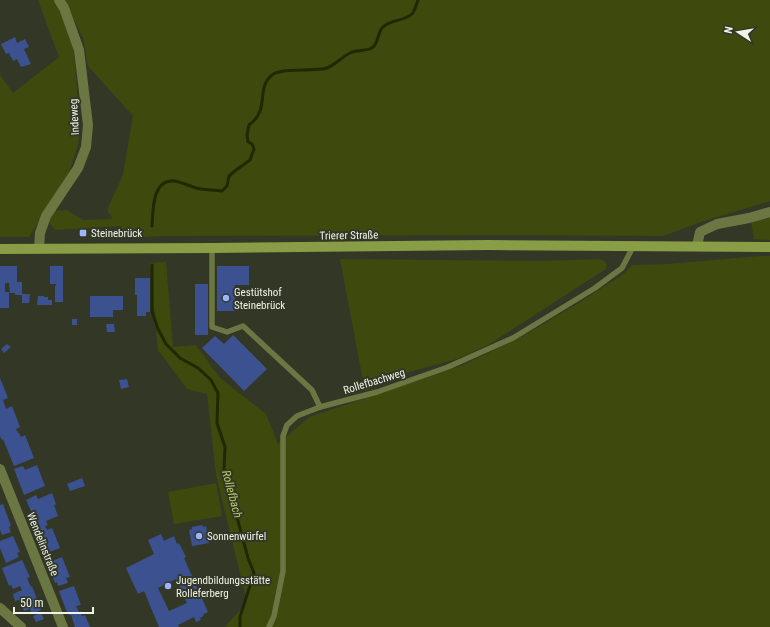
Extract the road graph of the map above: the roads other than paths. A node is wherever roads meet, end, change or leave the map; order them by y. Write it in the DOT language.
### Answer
graph roads {
  1 [pos="59,0"];
  2 [pos="770,212"];
  3 [pos="634,245"];
  4 [pos="698,246"];
  5 [pos="770,247"];
  6 [pos="39,248"];
  7 [pos="212,248"];
  8 [pos="0,249"];
  9 [pos="320,407"];
  10 [pos="0,470"];
  11 [pos="0,608"];
  12 [pos="21,627"];
  13 [pos="63,627"];
  14 [pos="269,627"];
  1 -- 6 [label="street, Indeweg"];
  2 -- 4 [label="street"];
  3 -- 4 [label="main road, Trierer Straße"];
  3 -- 7 [label="main road, Trierer Straße"];
  3 -- 9 [label="lane, Rollefbachweg"];
  4 -- 5 [label="main road, Trierer Straße"];
  6 -- 7 [label="main road, Trierer Straße"];
  6 -- 8 [label="main road, Trierer Straße"];
  7 -- 9 [label="lane"];
  9 -- 14 [label="lane, Rollefbachweg"];
  10 -- 13 [label="street, Wendelinstraße"];
  11 -- 12 [label="street"];
}
